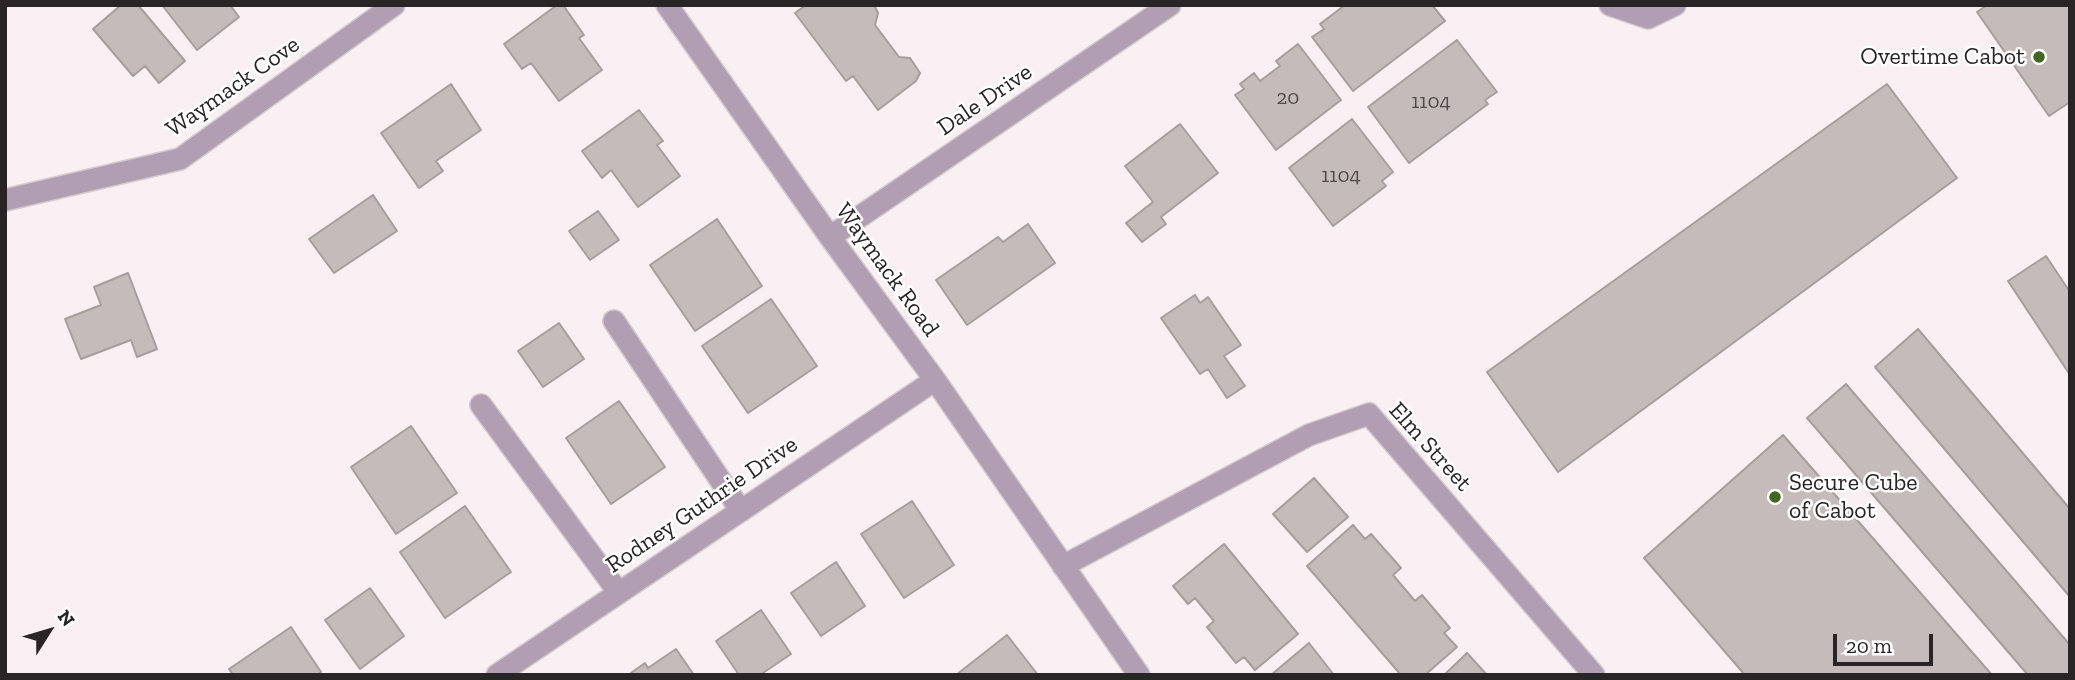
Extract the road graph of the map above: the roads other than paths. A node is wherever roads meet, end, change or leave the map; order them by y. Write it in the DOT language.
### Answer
graph roads {
  1 [pos="394,5"];
  2 [pos="667,5"];
  3 [pos="1170,5"];
  4 [pos="1610,5"];
  5 [pos="1675,5"];
  6 [pos="5,200"];
  7 [pos="830,237"];
  8 [pos="614,321"];
  9 [pos="935,380"];
  10 [pos="481,405"];
  11 [pos="741,510"];
  12 [pos="1063,566"];
  13 [pos="619,593"];
  14 [pos="497,675"];
  15 [pos="1139,675"];
  16 [pos="1594,675"];
  1 -- 6 [label="street, Waymack Cove"];
  2 -- 7 [label="street, Waymack Road"];
  3 -- 7 [label="street, Dale Drive"];
  4 -- 5 [label="street"];
  7 -- 9 [label="street, Waymack Road"];
  8 -- 11 [label="street"];
  9 -- 11 [label="street, Rodney Guthrie Drive"];
  9 -- 12 [label="street, Waymack Road"];
  10 -- 13 [label="street"];
  11 -- 13 [label="street, Rodney Guthrie Drive"];
  12 -- 15 [label="street, Waymack Road"];
  12 -- 16 [label="street, Elm Street"];
  13 -- 14 [label="street, Rodney Guthrie Drive"];
}
